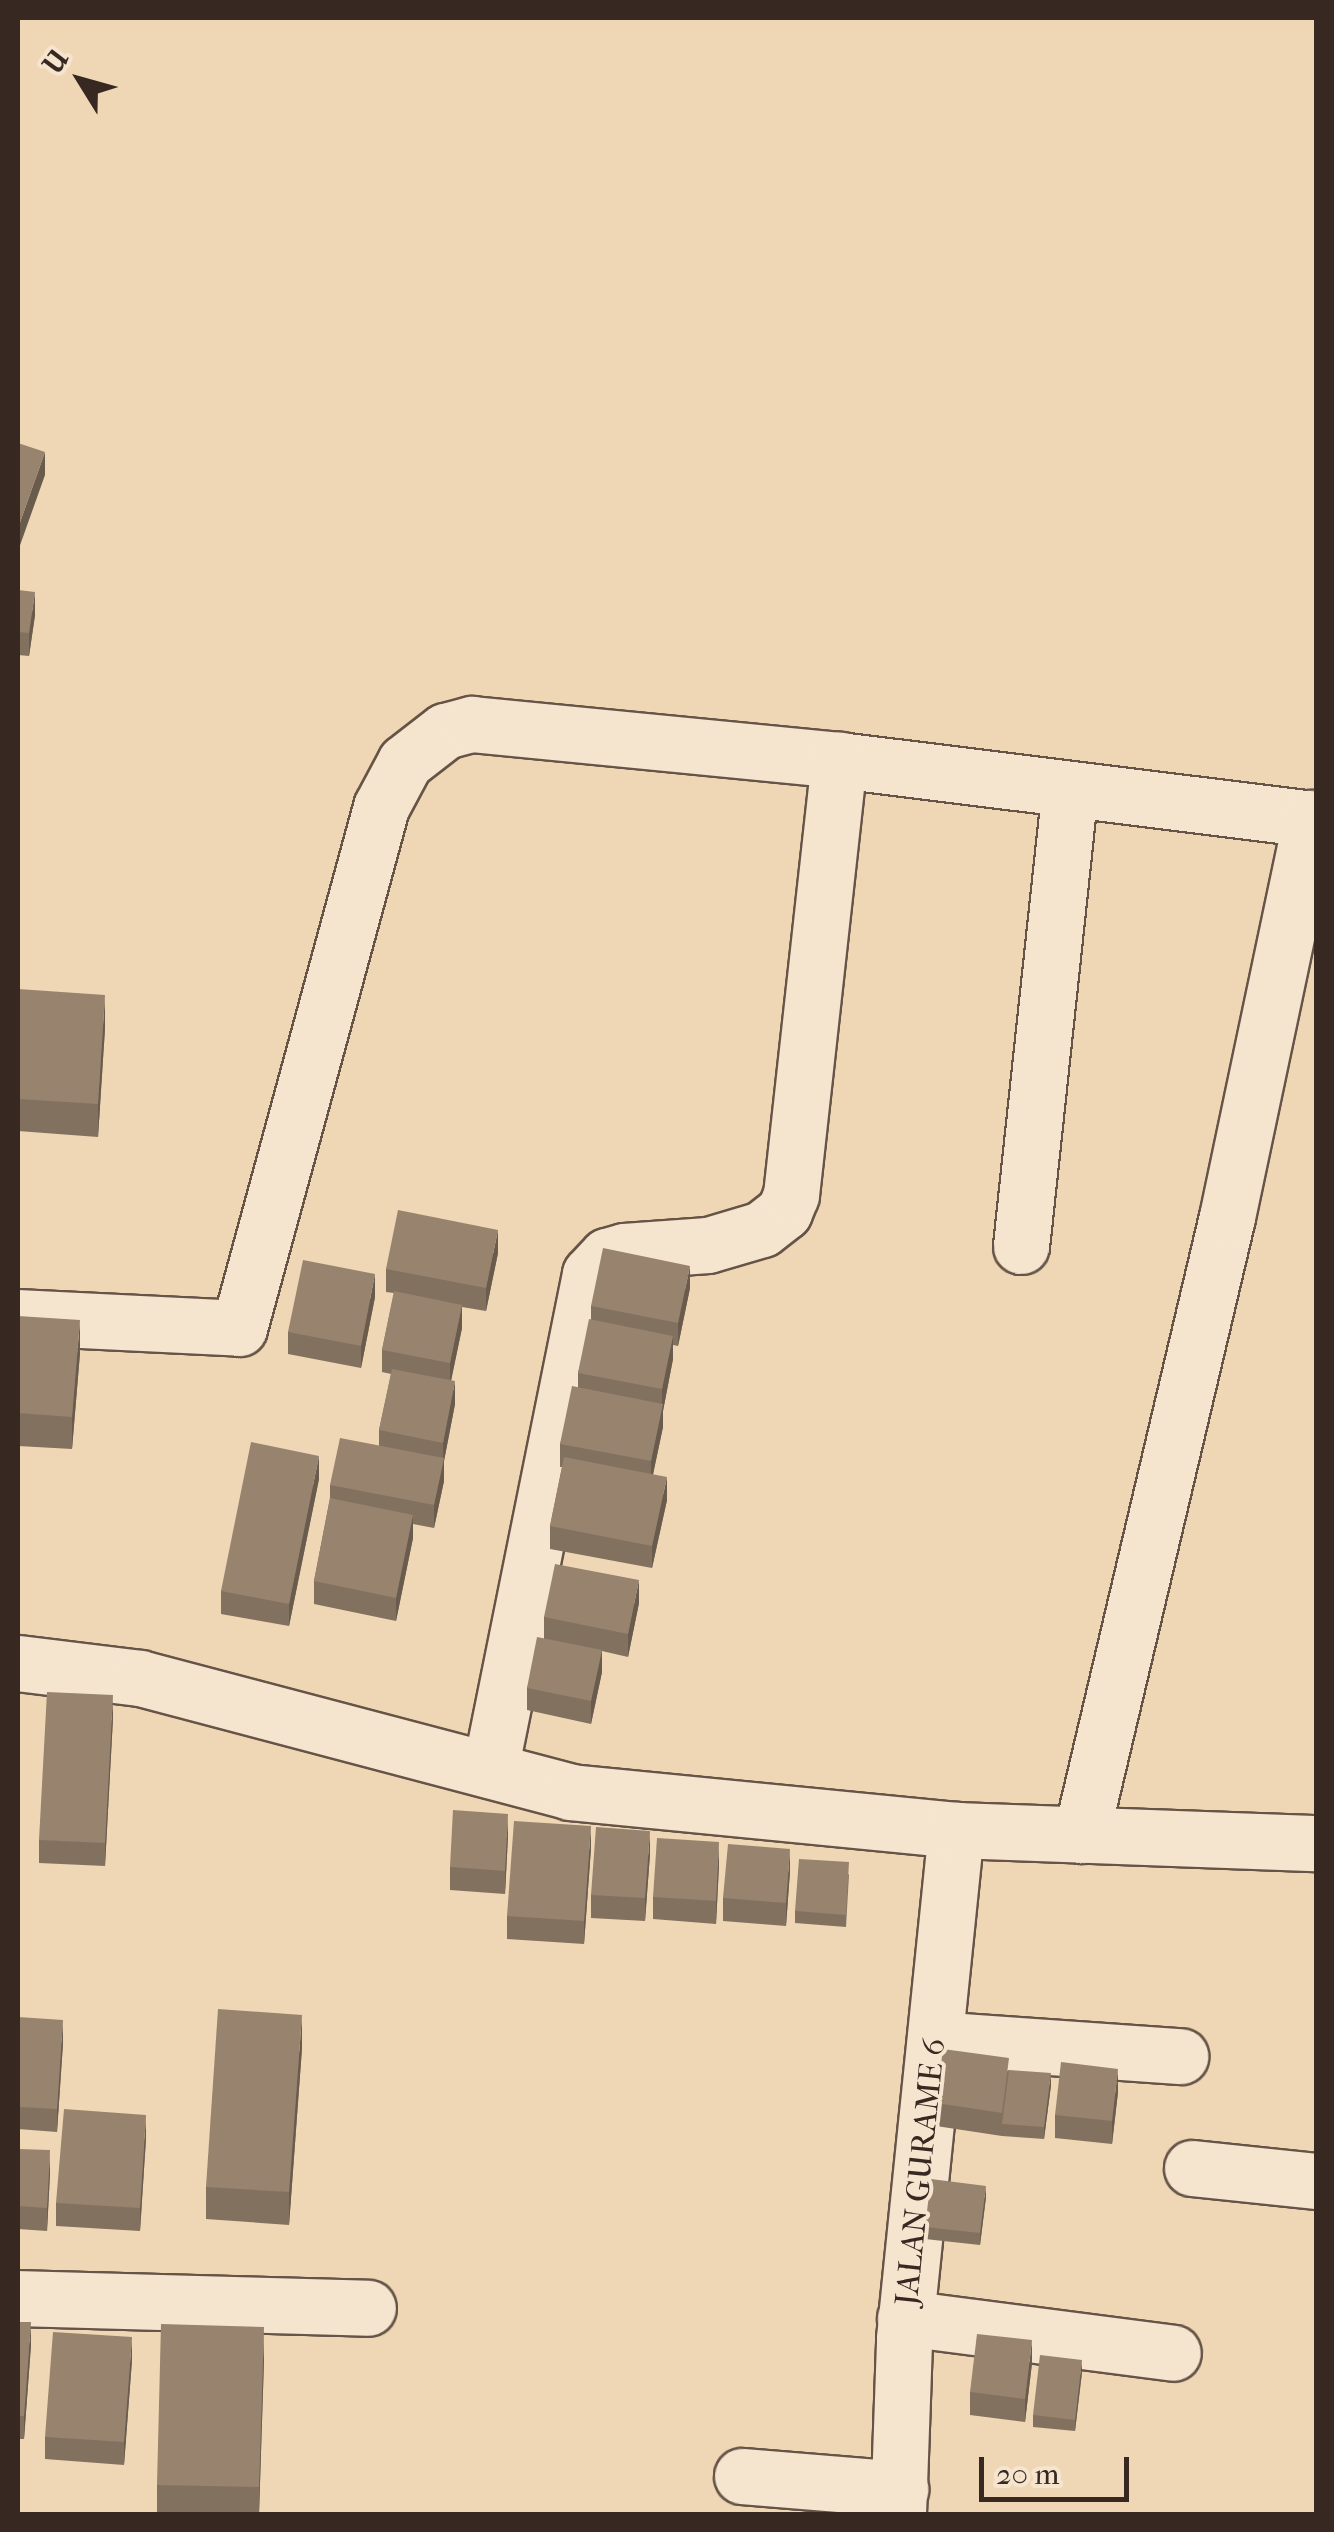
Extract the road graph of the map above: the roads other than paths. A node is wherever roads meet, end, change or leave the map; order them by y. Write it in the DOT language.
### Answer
graph roads {
  1 [pos="839,760"];
  2 [pos="1070,790"];
  3 [pos="1314,819"];
  4 [pos="1020,1246"];
  5 [pos="18,1317"];
  6 [pos="18,1663"];
  7 [pos="490,1770"];
  8 [pos="956,1830"];
  9 [pos="1081,1835"];
  10 [pos="1316,1844"];
  11 [pos="934,2039"];
  12 [pos="1180,2056"];
  13 [pos="1192,2168"];
  14 [pos="1316,2181"];
  15 [pos="18,2298"];
  16 [pos="368,2308"];
  17 [pos="906,2318"];
  18 [pos="1173,2352"];
  19 [pos="742,2476"];
  20 [pos="899,2502"];
  1 -- 2 [label="street"];
  1 -- 5 [label="street"];
  1 -- 7 [label="street"];
  2 -- 3 [label="street"];
  2 -- 4 [label="street"];
  3 -- 9 [label="street"];
  6 -- 7 [label="street"];
  7 -- 8 [label="street"];
  8 -- 9 [label="street"];
  8 -- 11 [label="street, JALAN GURAME 6"];
  9 -- 10 [label="street"];
  11 -- 12 [label="street"];
  11 -- 17 [label="street, JALAN GURAME 6"];
  13 -- 14 [label="street"];
  15 -- 16 [label="street"];
  17 -- 18 [label="street"];
  17 -- 20 [label="street, JALAN GURAME 6"];
  19 -- 20 [label="street"];
}
